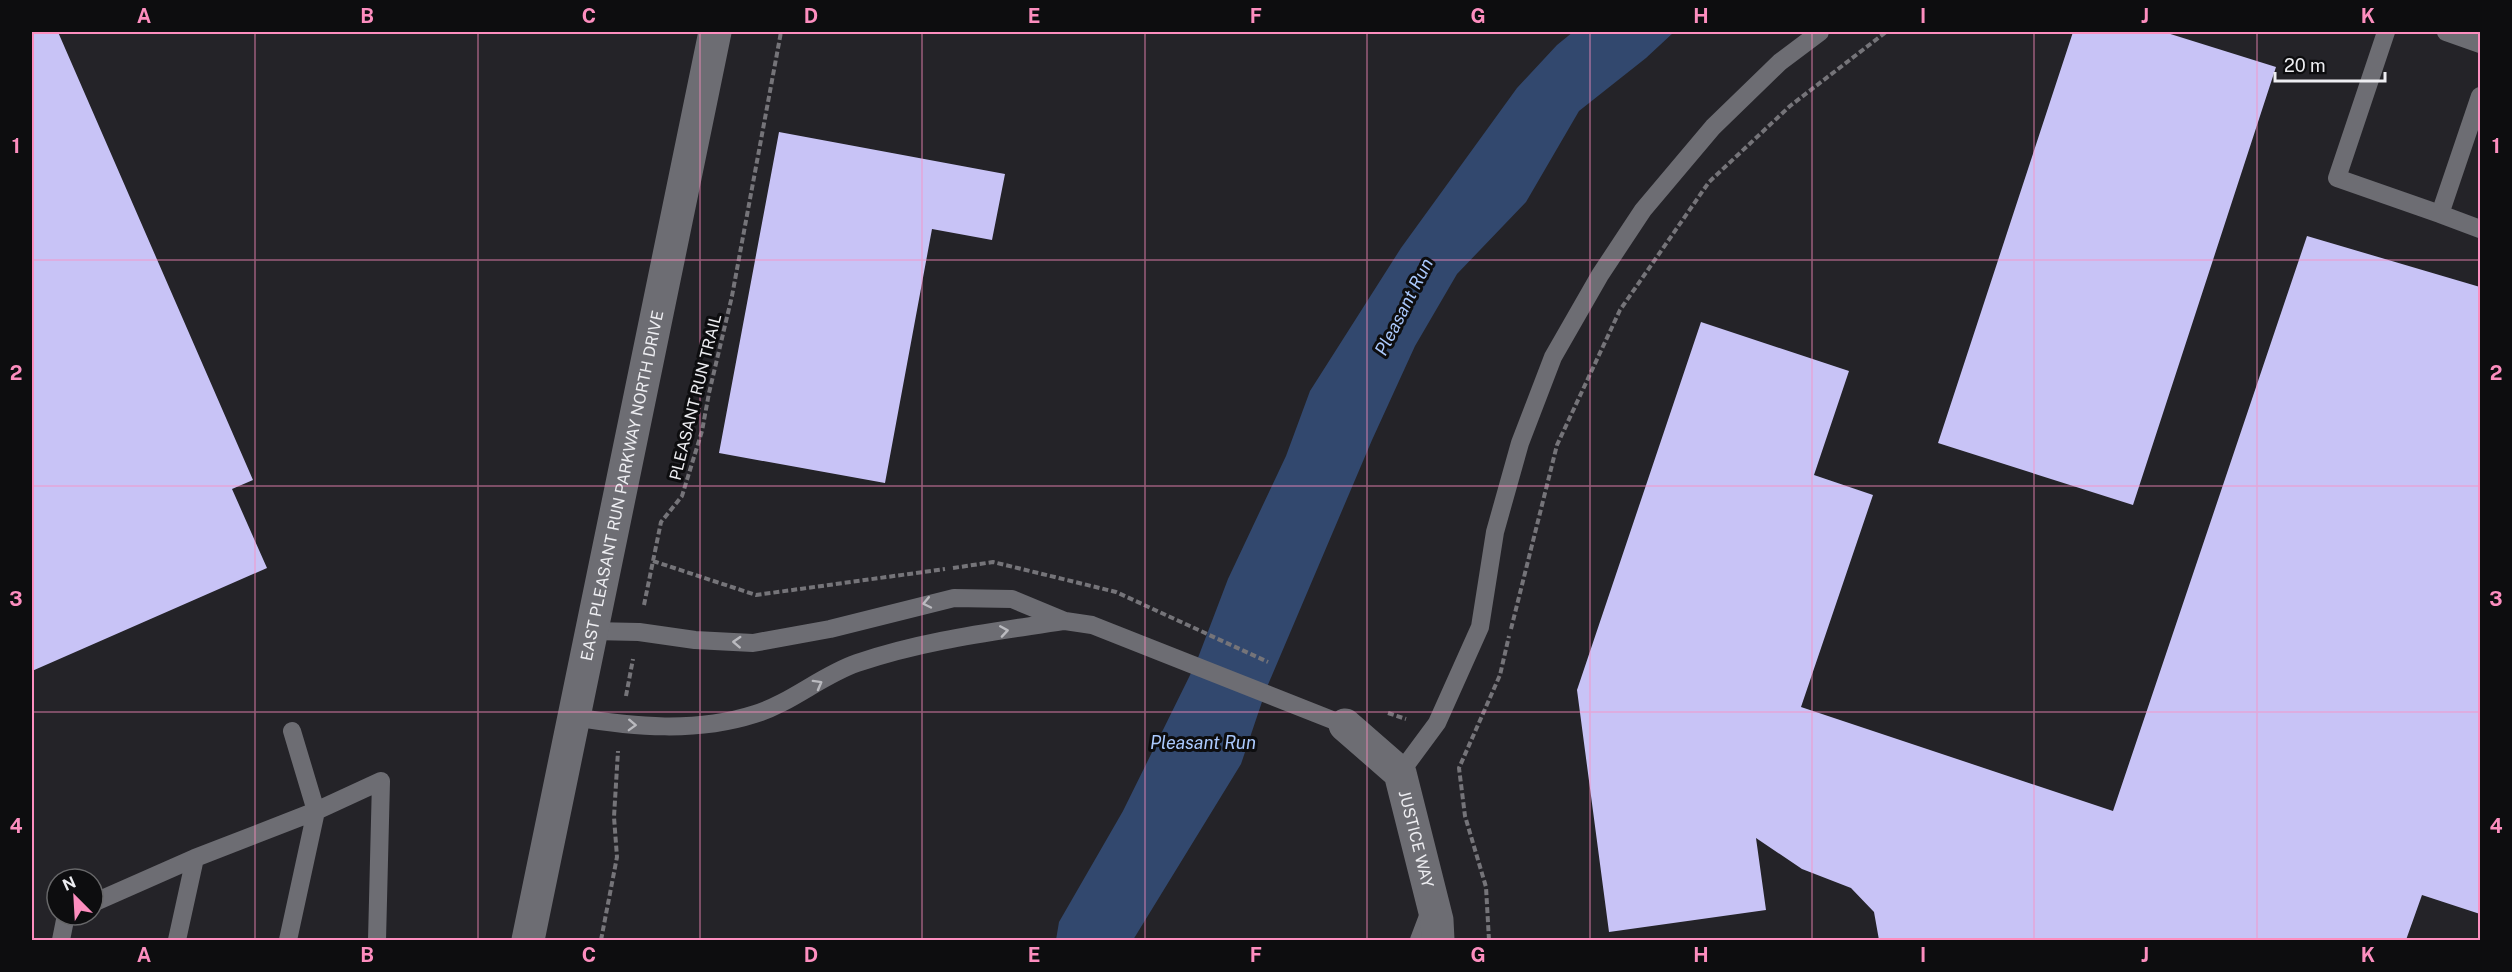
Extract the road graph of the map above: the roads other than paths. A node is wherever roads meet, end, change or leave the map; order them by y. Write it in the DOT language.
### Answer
graph roads {
  1 [pos="715,32"];
  2 [pos="1820,32"];
  3 [pos="2386,32"];
  4 [pos="2446,32"];
  5 [pos="2481,44"];
  6 [pos="2481,96"];
  7 [pos="2440,214"];
  8 [pos="2481,229"];
  9 [pos="1065,621"];
  10 [pos="592,631"];
  11 [pos="574,717"];
  12 [pos="1346,725"];
  13 [pos="292,730"];
  14 [pos="1400,772"];
  15 [pos="316,811"];
  16 [pos="195,858"];
  17 [pos="105,898"];
  18 [pos="1433,904"];
  19 [pos="177,940"];
  20 [pos="288,940"];
  21 [pos="377,940"];
  22 [pos="528,940"];
  23 [pos="1419,940"];
  24 [pos="1438,940"];
  1 -- 10 [label="street, EAST PLEASANT RUN PARKWAY NORTH DRIVE"];
  2 -- 14 [label="lane"];
  3 -- 7 [label="lane"];
  4 -- 5 [label="lane"];
  6 -- 7 [label="lane"];
  7 -- 8 [label="lane"];
  9 -- 10 [label="lane, one-way"];
  11 -- 9 [label="lane, one-way"];
  9 -- 12 [label="lane"];
  10 -- 11 [label="street, EAST PLEASANT RUN PARKWAY NORTH DRIVE"];
  11 -- 22 [label="street, EAST PLEASANT RUN PARKWAY NORTH DRIVE"];
  12 -- 14 [label="street, JUSTICE WAY"];
  13 -- 15 [label="lane"];
  14 -- 18 [label="street, JUSTICE WAY"];
  15 -- 16 [label="lane"];
  15 -- 20 [label="lane"];
  15 -- 21 [label="lane"];
  16 -- 17 [label="lane"];
  16 -- 19 [label="lane"];
  18 -- 23 [label="lane"];
  18 -- 24 [label="street, JUSTICE WAY"];
}
